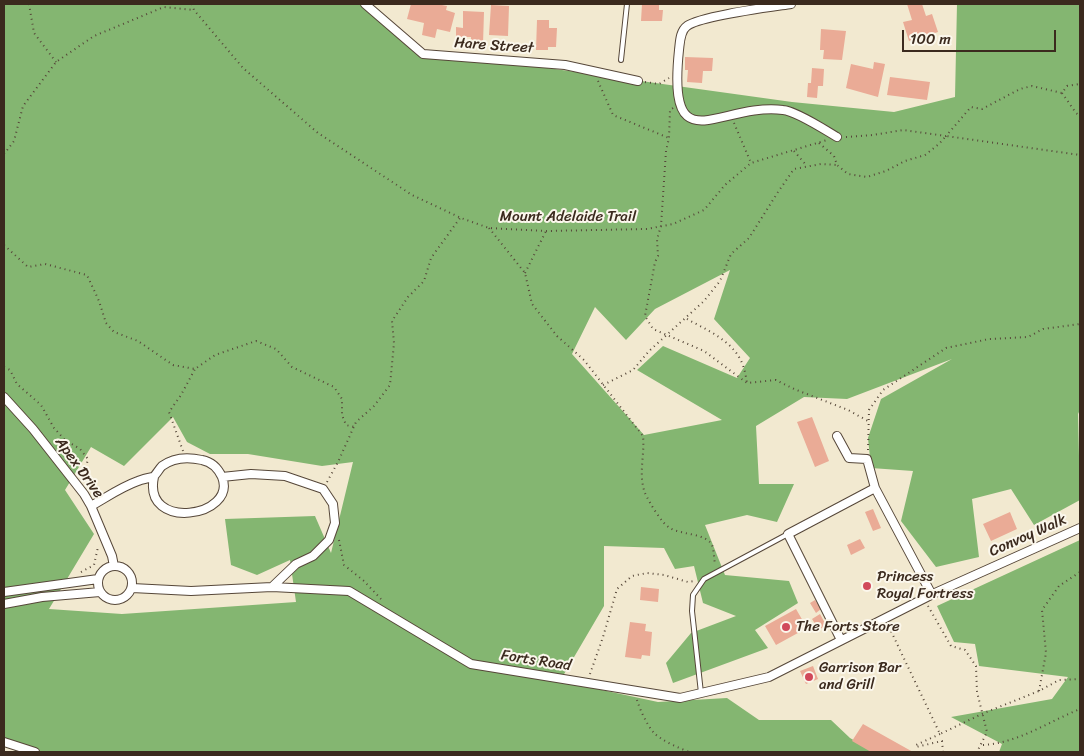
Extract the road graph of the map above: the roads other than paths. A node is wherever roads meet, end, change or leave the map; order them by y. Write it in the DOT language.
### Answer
graph roads {
  1 [pos="365,4"];
  2 [pos="627,4"];
  3 [pos="791,4"];
  4 [pos="621,60"];
  5 [pos="638,81"];
  6 [pos="837,137"];
  7 [pos="4,397"];
  8 [pos="837,436"];
  9 [pos="154,477"];
  10 [pos="222,477"];
  11 [pos="875,488"];
  12 [pos="91,506"];
  13 [pos="1080,528"];
  14 [pos="788,534"];
  15 [pos="114,566"];
  16 [pos="98,579"];
  17 [pos="272,587"];
  18 [pos="132,588"];
  19 [pos="4,592"];
  20 [pos="100,592"];
  21 [pos="932,595"];
  22 [pos="4,604"];
  23 [pos="841,640"];
  24 [pos="701,693"];
  25 [pos="4,742"];
  26 [pos="35,752"];
  1 -- 5 [label="street, Hare Street"];
  2 -- 4 [label="lane"];
  3 -- 6 [label="street"];
  7 -- 12 [label="street, Apex Drive"];
  8 -- 11 [label="street"];
  9 -- 10 [label="street"];
  9 -- 10 [label="street"];
  9 -- 12 [label="street"];
  10 -- 17 [label="street"];
  11 -- 14 [label="street"];
  11 -- 21 [label="street"];
  12 -- 15 [label="street, Apex Drive"];
  13 -- 21 [label="street, Convoy Walk"];
  14 -- 23 [label="street"];
  14 -- 24 [label="lane"];
  15 -- 16 [label="street"];
  15 -- 18 [label="street"];
  16 -- 19 [label="street"];
  16 -- 20 [label="street"];
  17 -- 18 [label="street, Forts Road"];
  17 -- 24 [label="street, Forts Road"];
  18 -- 20 [label="street"];
  20 -- 22 [label="street"];
  21 -- 23 [label="street, Forts Road"];
  23 -- 24 [label="street, Forts Road"];
  25 -- 26 [label="street"];
}
